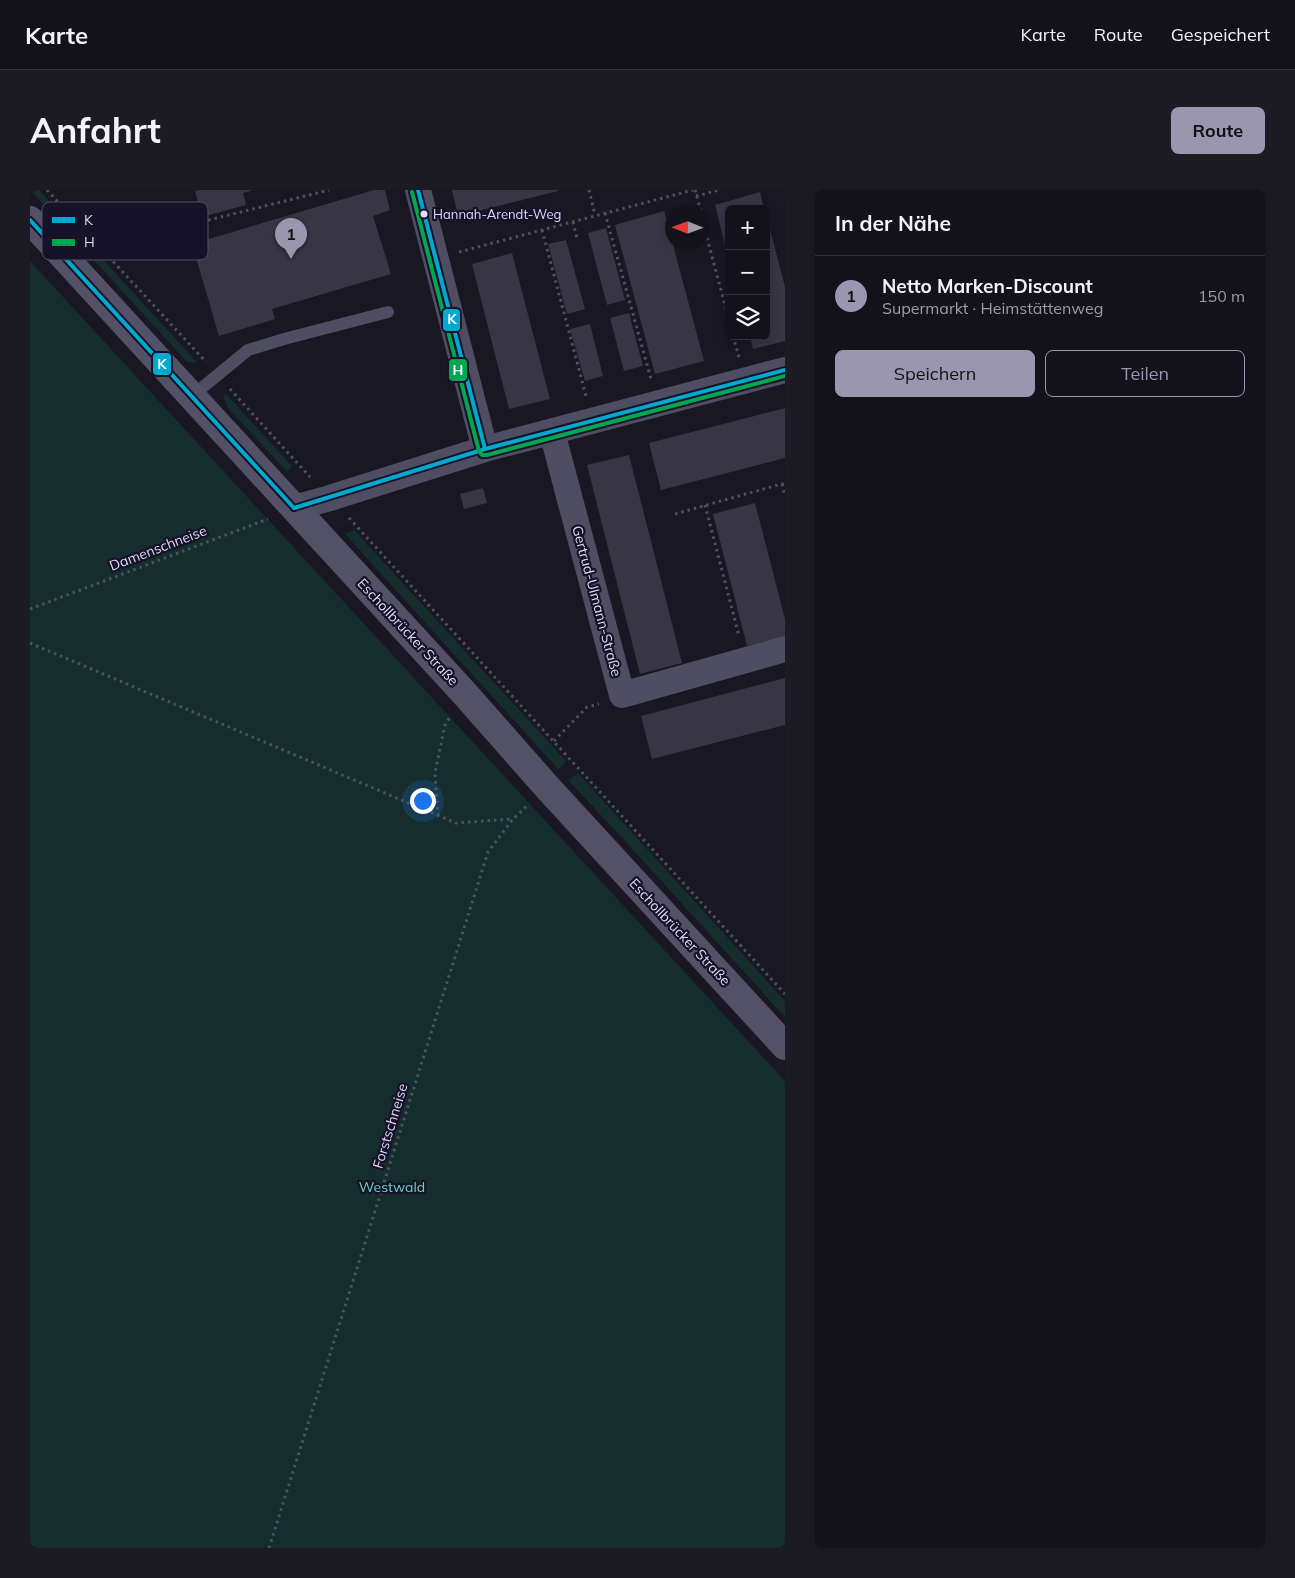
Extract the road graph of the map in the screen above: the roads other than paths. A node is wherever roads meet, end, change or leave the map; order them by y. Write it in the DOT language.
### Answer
graph roads {
  1 [pos="418,190"];
  2 [pos="30,220"];
  3 [pos="42,233"];
  4 [pos="67,260"];
  5 [pos="388,312"];
  6 [pos="785,370"];
  7 [pos="192,396"];
  8 [pos="552,432"];
  9 [pos="485,449"];
  10 [pos="294,508"];
  11 [pos="785,649"];
  12 [pos="785,1046"];
  1 -- 9 [label="street"];
  2 -- 3 [label="main road, Eschollbrücker Straße"];
  4 -- 7 [label="main road, Eschollbrücker Straße"];
  5 -- 7 [label="lane"];
  6 -- 8 [label="street"];
  7 -- 10 [label="main road, Eschollbrücker Straße"];
  8 -- 9 [label="street"];
  8 -- 11 [label="street, Gertrud-Ulmann-Straße"];
  9 -- 10 [label="street"];
  10 -- 12 [label="main road, Eschollbrücker Straße"];
}
